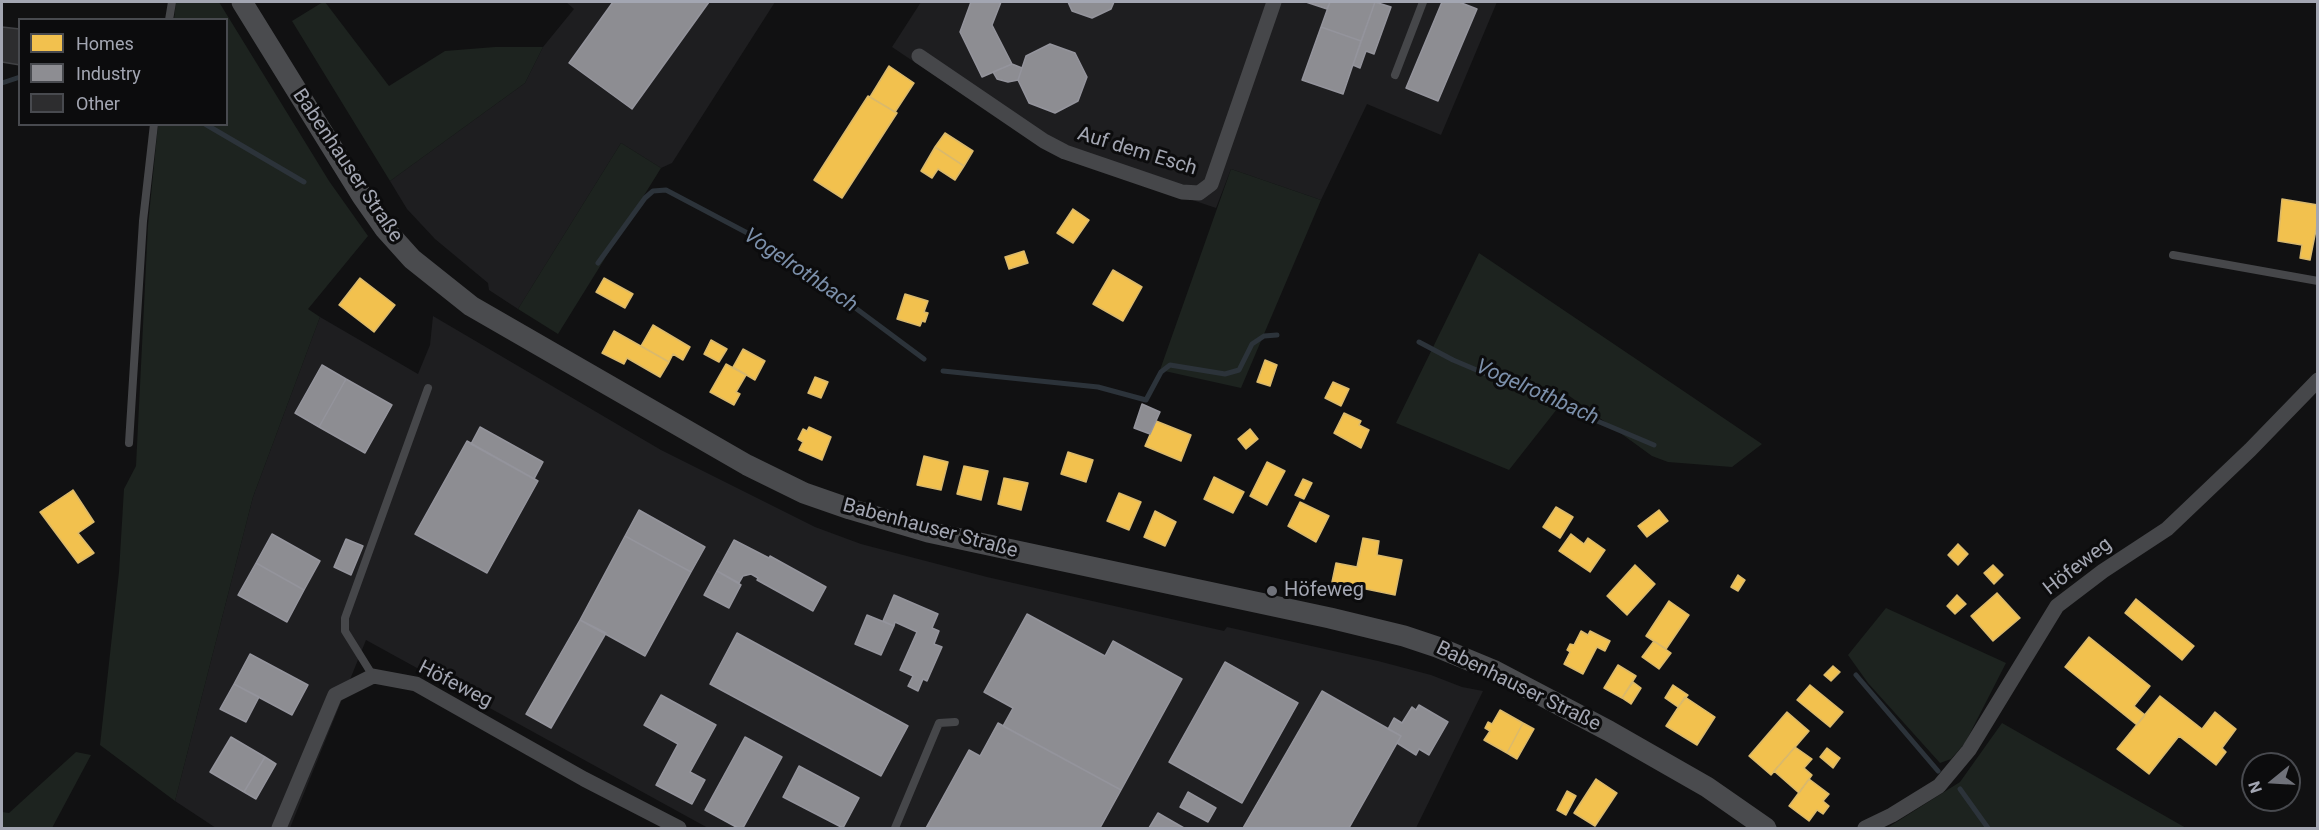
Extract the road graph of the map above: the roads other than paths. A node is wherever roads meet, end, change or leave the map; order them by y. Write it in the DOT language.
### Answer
graph roads {
  1 [pos="172,2"];
  2 [pos="242,2"];
  3 [pos="1274,2"];
  4 [pos="1423,2"];
  5 [pos="169,18"];
  6 [pos="919,56"];
  7 [pos="1395,75"];
  8 [pos="154,126"];
  9 [pos="2173,255"];
  10 [pos="2318,281"];
  11 [pos="2318,380"];
  12 [pos="428,388"];
  13 [pos="129,443"];
  14 [pos="374,676"];
  15 [pos="955,722"];
  16 [pos="279,828"];
  17 [pos="679,828"];
  18 [pos="895,828"];
  19 [pos="1766,828"];
  20 [pos="1865,828"];
  1 -- 5 [label="lane"];
  2 -- 19 [label="main road, Babenhauser Straße"];
  3 -- 6 [label="street, Auf dem Esch"];
  4 -- 7 [label="lane"];
  8 -- 13 [label="lane"];
  9 -- 10 [label="lane"];
  11 -- 20 [label="street, Höfeweg"];
  12 -- 14 [label="lane"];
  14 -- 16 [label="street"];
  14 -- 17 [label="street, Höfeweg"];
  15 -- 18 [label="lane"];
}
